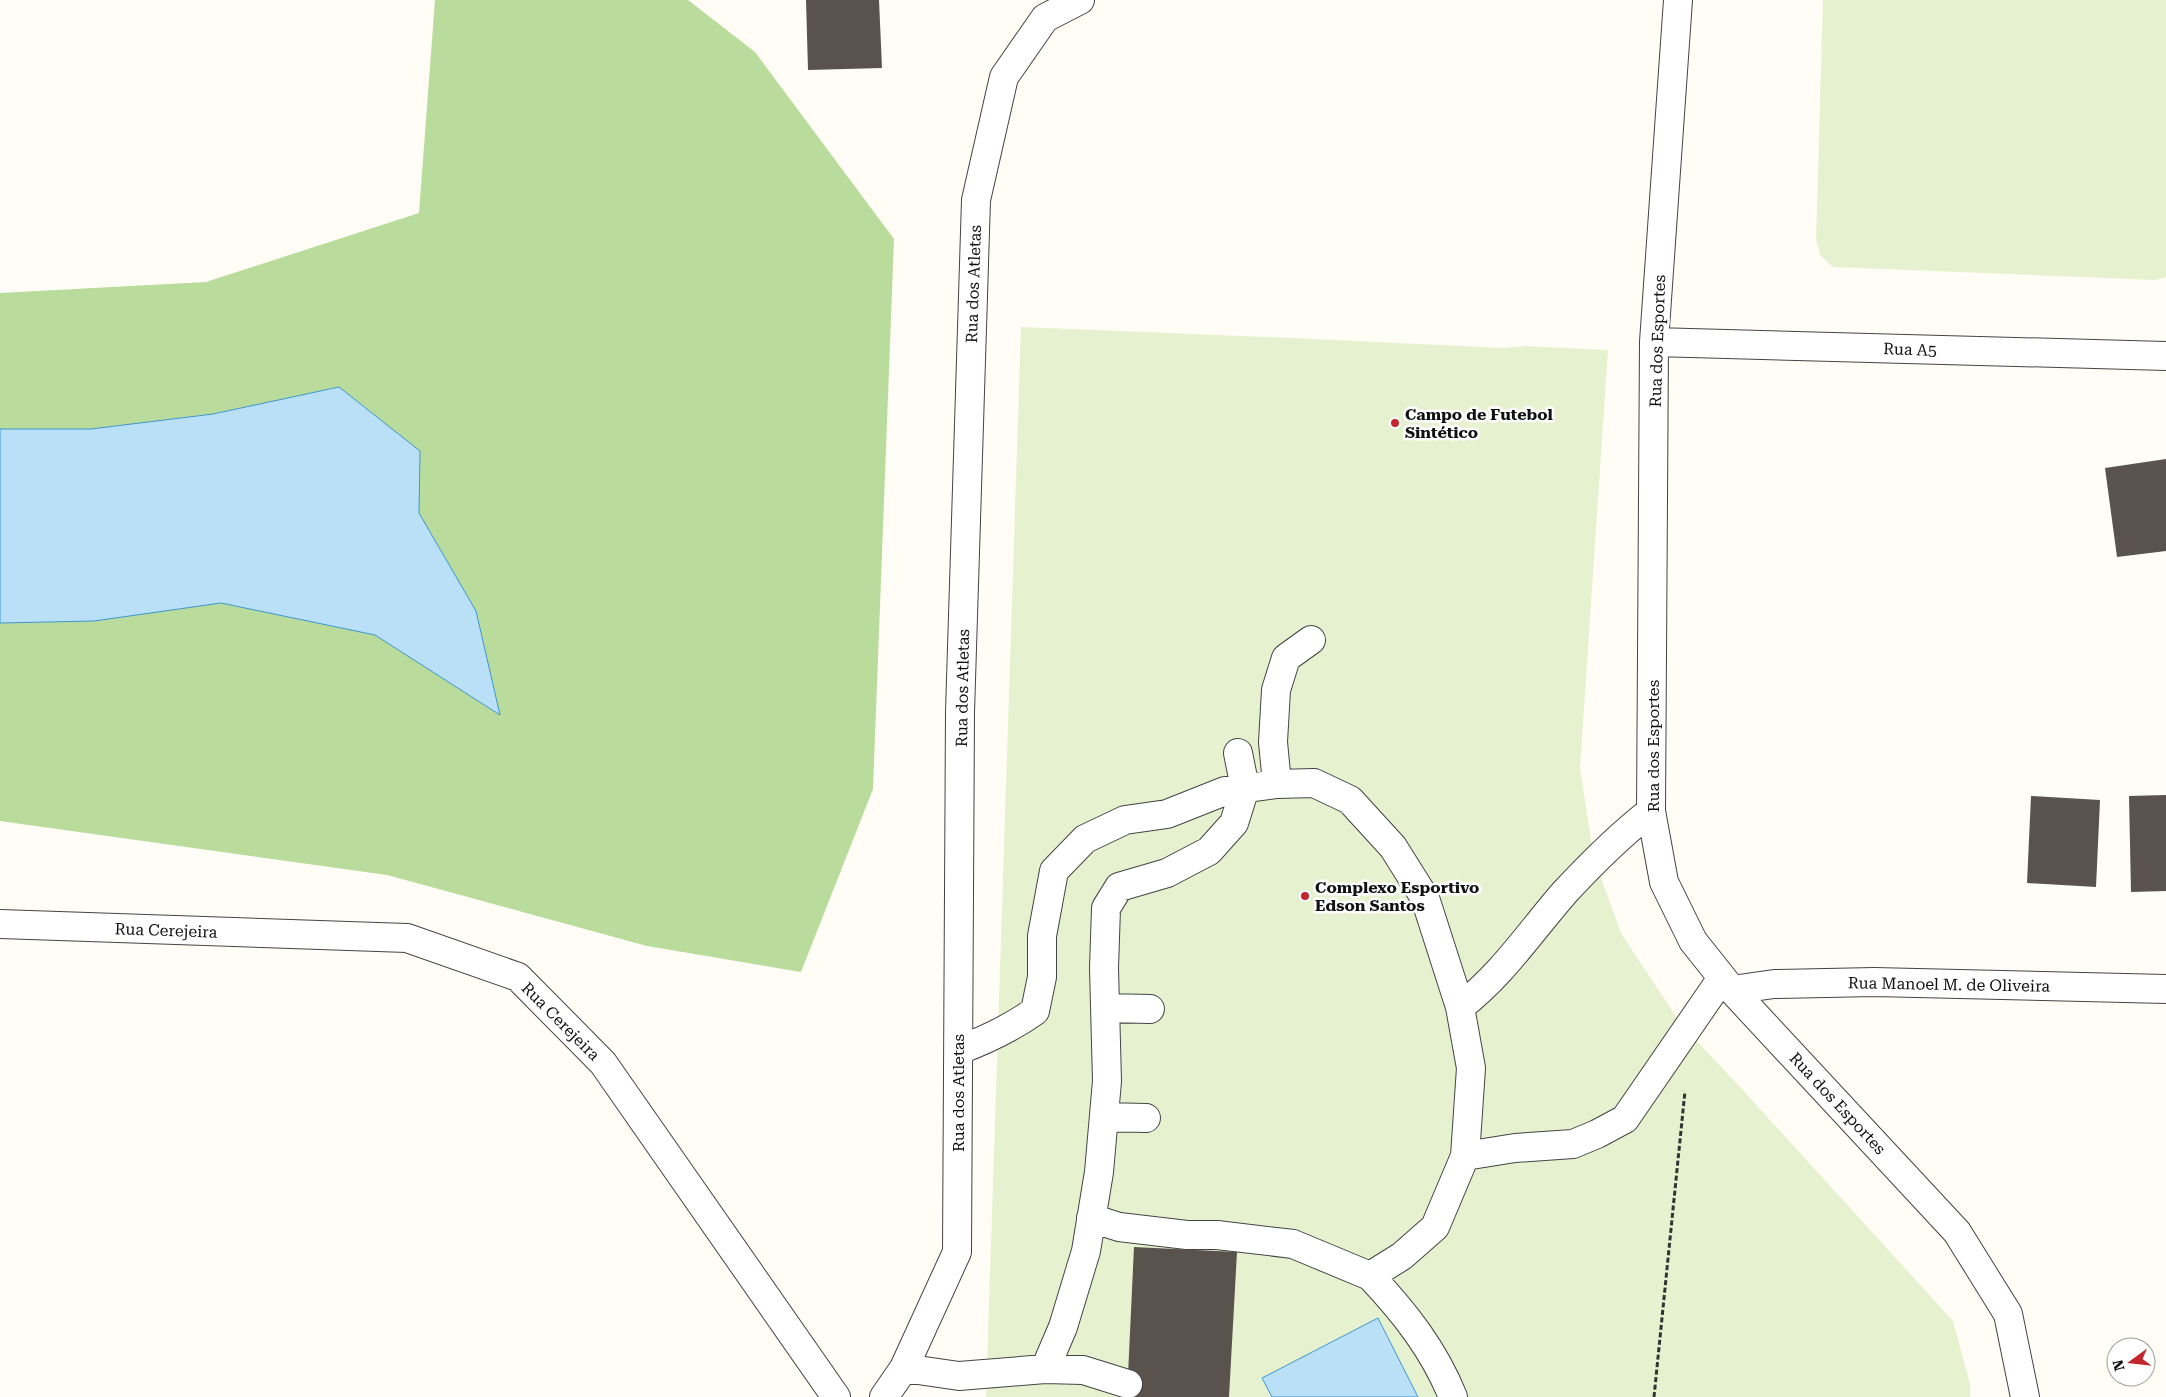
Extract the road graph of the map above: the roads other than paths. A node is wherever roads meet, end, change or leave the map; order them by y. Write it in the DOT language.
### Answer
graph roads {
  1 [pos="1080,0"];
  2 [pos="1678,0"];
  3 [pos="1654,342"];
  4 [pos="2166,356"];
  5 [pos="1311,640"];
  6 [pos="1238,753"];
  7 [pos="1277,784"];
  8 [pos="1245,788"];
  9 [pos="1651,811"];
  10 [pos="0,924"];
  11 [pos="1727,984"];
  12 [pos="2166,989"];
  13 [pos="1460,1007"];
  14 [pos="1106,1008"];
  15 [pos="1150,1008"];
  16 [pos="959,1050"];
  17 [pos="1105,1117"];
  18 [pos="1146,1118"];
  19 [pos="1465,1156"];
  20 [pos="1091,1218"];
  21 [pos="1370,1276"];
  22 [pos="904,1368"];
  23 [pos="1045,1369"];
  24 [pos="1128,1384"];
  25 [pos="836,1397"];
  26 [pos="884,1397"];
  27 [pos="1453,1397"];
  28 [pos="2025,1397"];
  1 -- 16 [label="street, Rua dos Atletas"];
  2 -- 3 [label="street, Rua dos Esportes"];
  3 -- 4 [label="street, Rua A5"];
  3 -- 9 [label="street, Rua dos Esportes"];
  5 -- 7 [label="street"];
  6 -- 8 [label="street"];
  7 -- 8 [label="street"];
  7 -- 13 [label="street"];
  8 -- 14 [label="street"];
  8 -- 16 [label="street"];
  9 -- 11 [label="street, Rua dos Esportes"];
  9 -- 13 [label="street"];
  10 -- 25 [label="street, Rua Cerejeira"];
  11 -- 12 [label="street, Rua Manoel M. de Oliveira"];
  11 -- 19 [label="street"];
  11 -- 28 [label="street, Rua dos Esportes"];
  13 -- 19 [label="street"];
  14 -- 15 [label="street"];
  14 -- 17 [label="street"];
  16 -- 22 [label="street, Rua dos Atletas"];
  17 -- 18 [label="street"];
  17 -- 20 [label="street"];
  19 -- 21 [label="street"];
  20 -- 21 [label="street"];
  20 -- 23 [label="street"];
  21 -- 27 [label="street"];
  22 -- 23 [label="street"];
  22 -- 26 [label="street, Rua dos Atletas"];
  23 -- 24 [label="street"];
}
